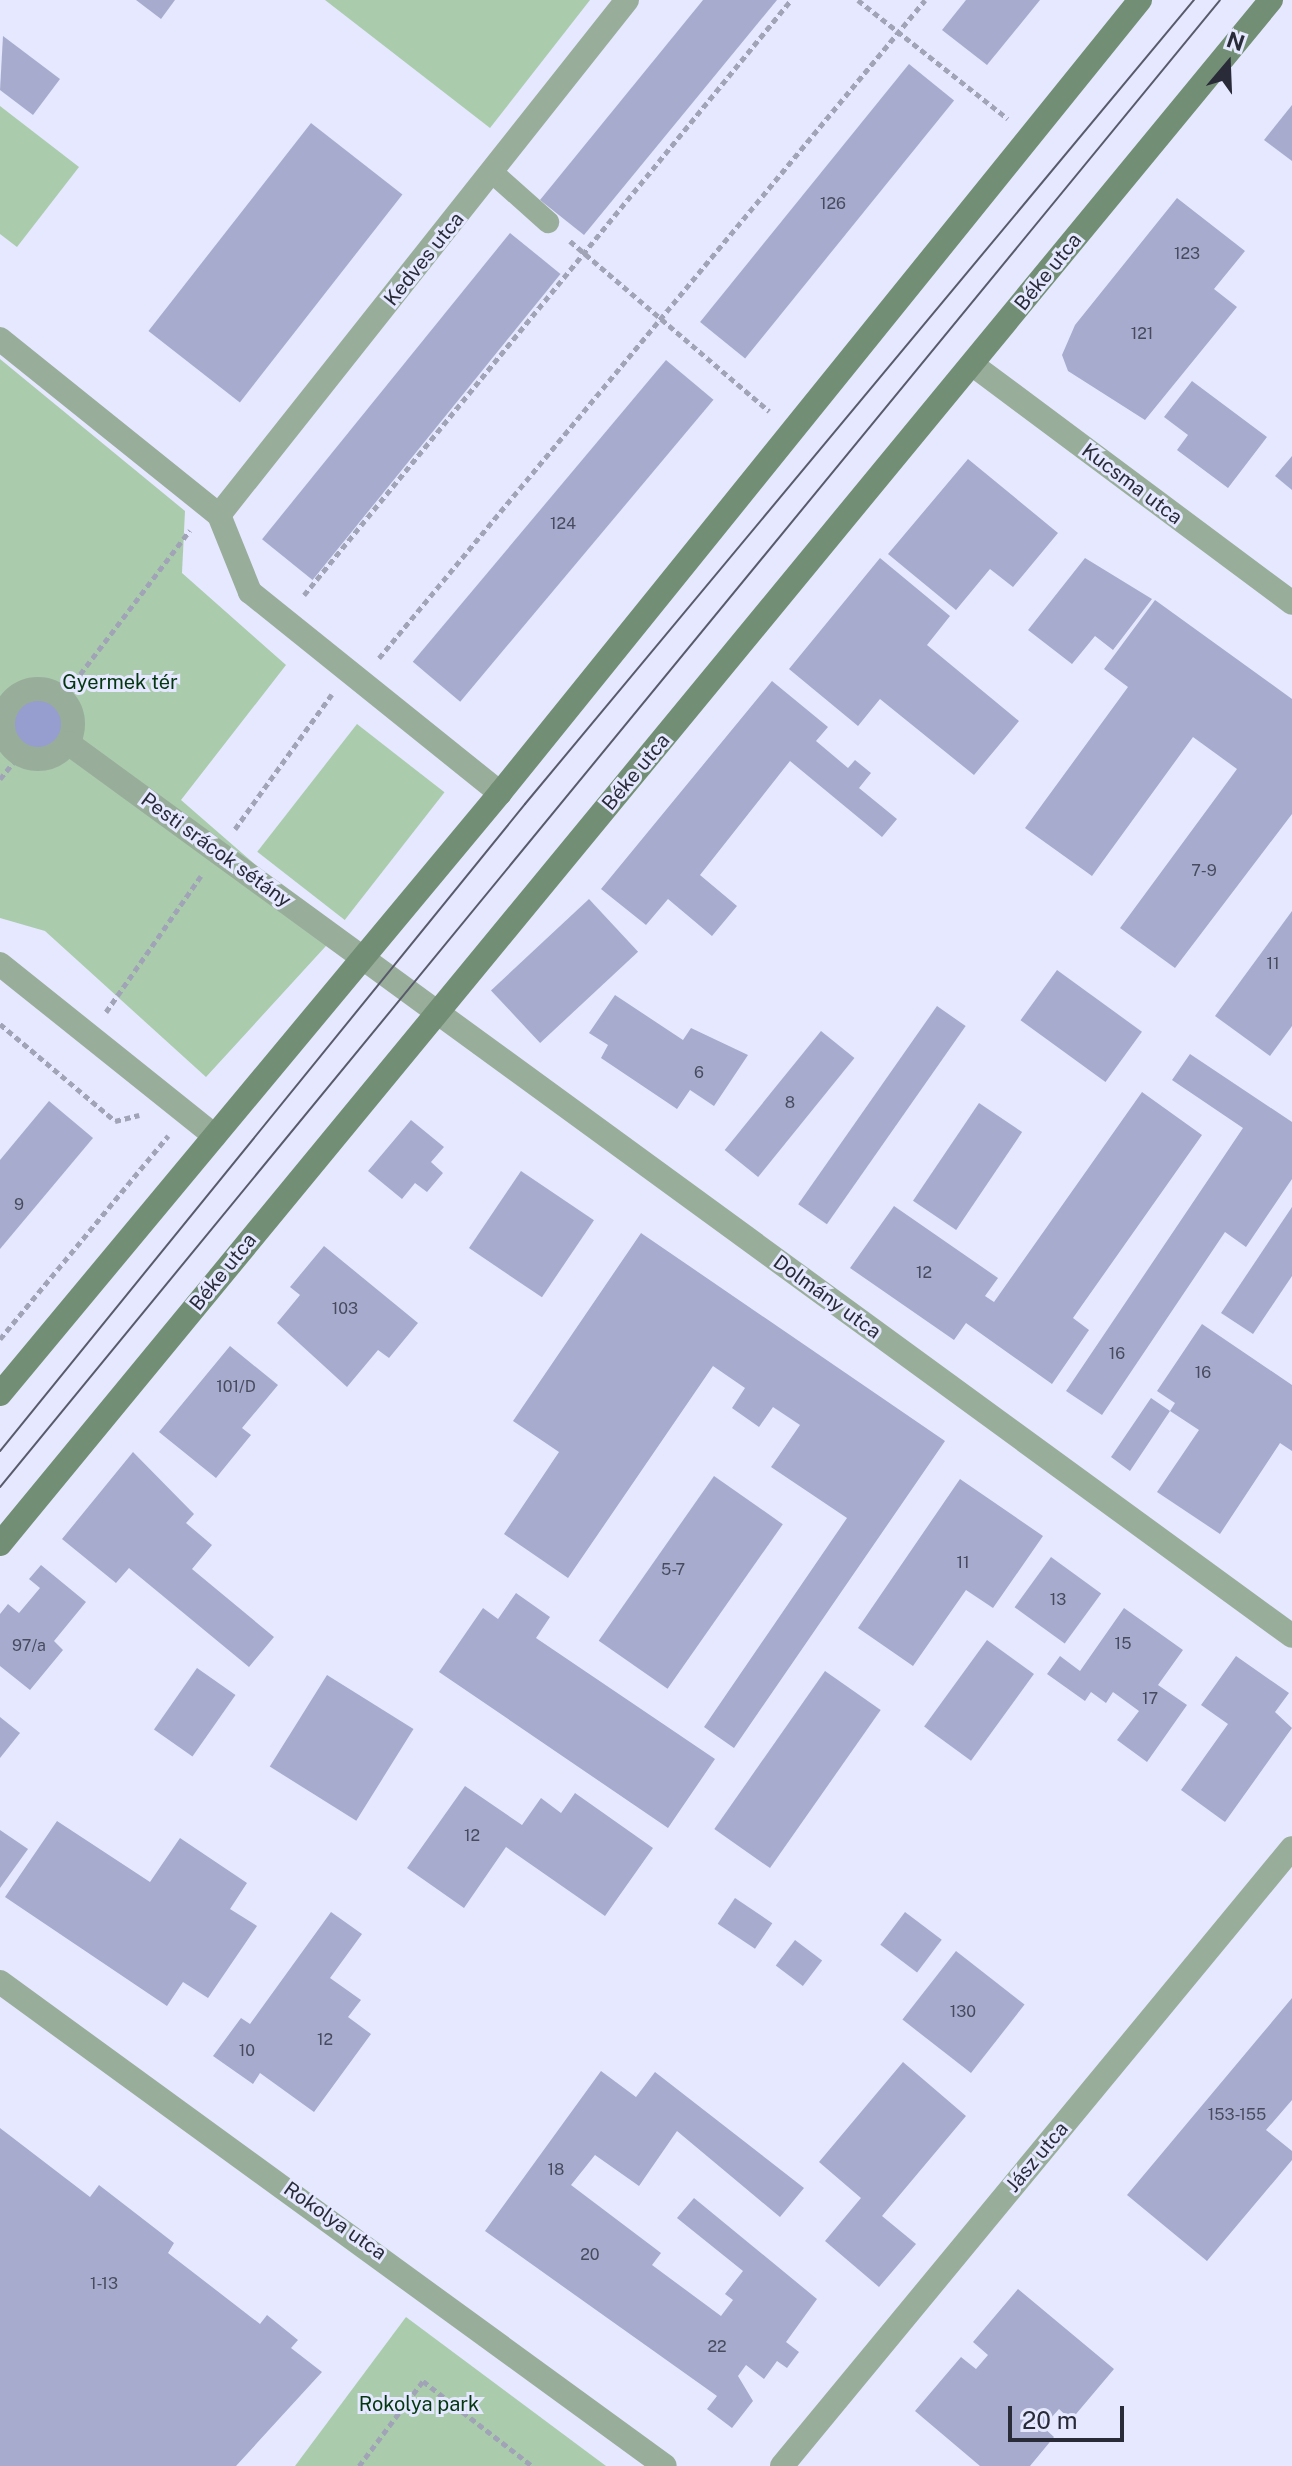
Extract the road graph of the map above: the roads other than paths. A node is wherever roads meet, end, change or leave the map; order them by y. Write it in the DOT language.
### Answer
graph roads {
  1 [pos="627,0"];
  2 [pos="1140,0"];
  3 [pos="1271,0"];
  4 [pos="493,173"];
  5 [pos="548,222"];
  6 [pos="0,339"];
  7 [pos="973,365"];
  8 [pos="213,512"];
  9 [pos="1292,603"];
  10 [pos="6,696"];
  11 [pos="68,743"];
  12 [pos="500,793"];
  13 [pos="364,956"];
  14 [pos="0,964"];
  15 [pos="436,1013"];
  16 [pos="215,1136"];
  17 [pos="0,1394"];
  18 [pos="0,1544"];
  19 [pos="1292,1636"];
  20 [pos="1292,1848"];
  21 [pos="0,1982"];
  22 [pos="665,2466"];
  23 [pos="782,2466"];
  1 -- 4 [label="street, Kedves utca"];
  2 -- 12 [label="main road"];
  3 -- 7 [label="main road, Béke utca"];
  4 -- 5 [label="lane"];
  4 -- 8 [label="street, Kedves utca"];
  6 -- 8 [label="street"];
  7 -- 9 [label="street, Kucsma utca"];
  7 -- 15 [label="main road, Béke utca"];
  8 -- 12 [label="street"];
  10 -- 11 [label="street"];
  10 -- 11 [label="street"];
  11 -- 13 [label="street, Pesti srácok sétány"];
  12 -- 13 [label="main road"];
  13 -- 15 [label="street, Dolmány utca"];
  13 -- 16 [label="main road"];
  14 -- 16 [label="street"];
  15 -- 18 [label="main road, Béke utca"];
  15 -- 19 [label="street, Dolmány utca"];
  16 -- 17 [label="main road"];
  20 -- 23 [label="street, Jász utca"];
  21 -- 22 [label="street, Rokolya utca"];
}
